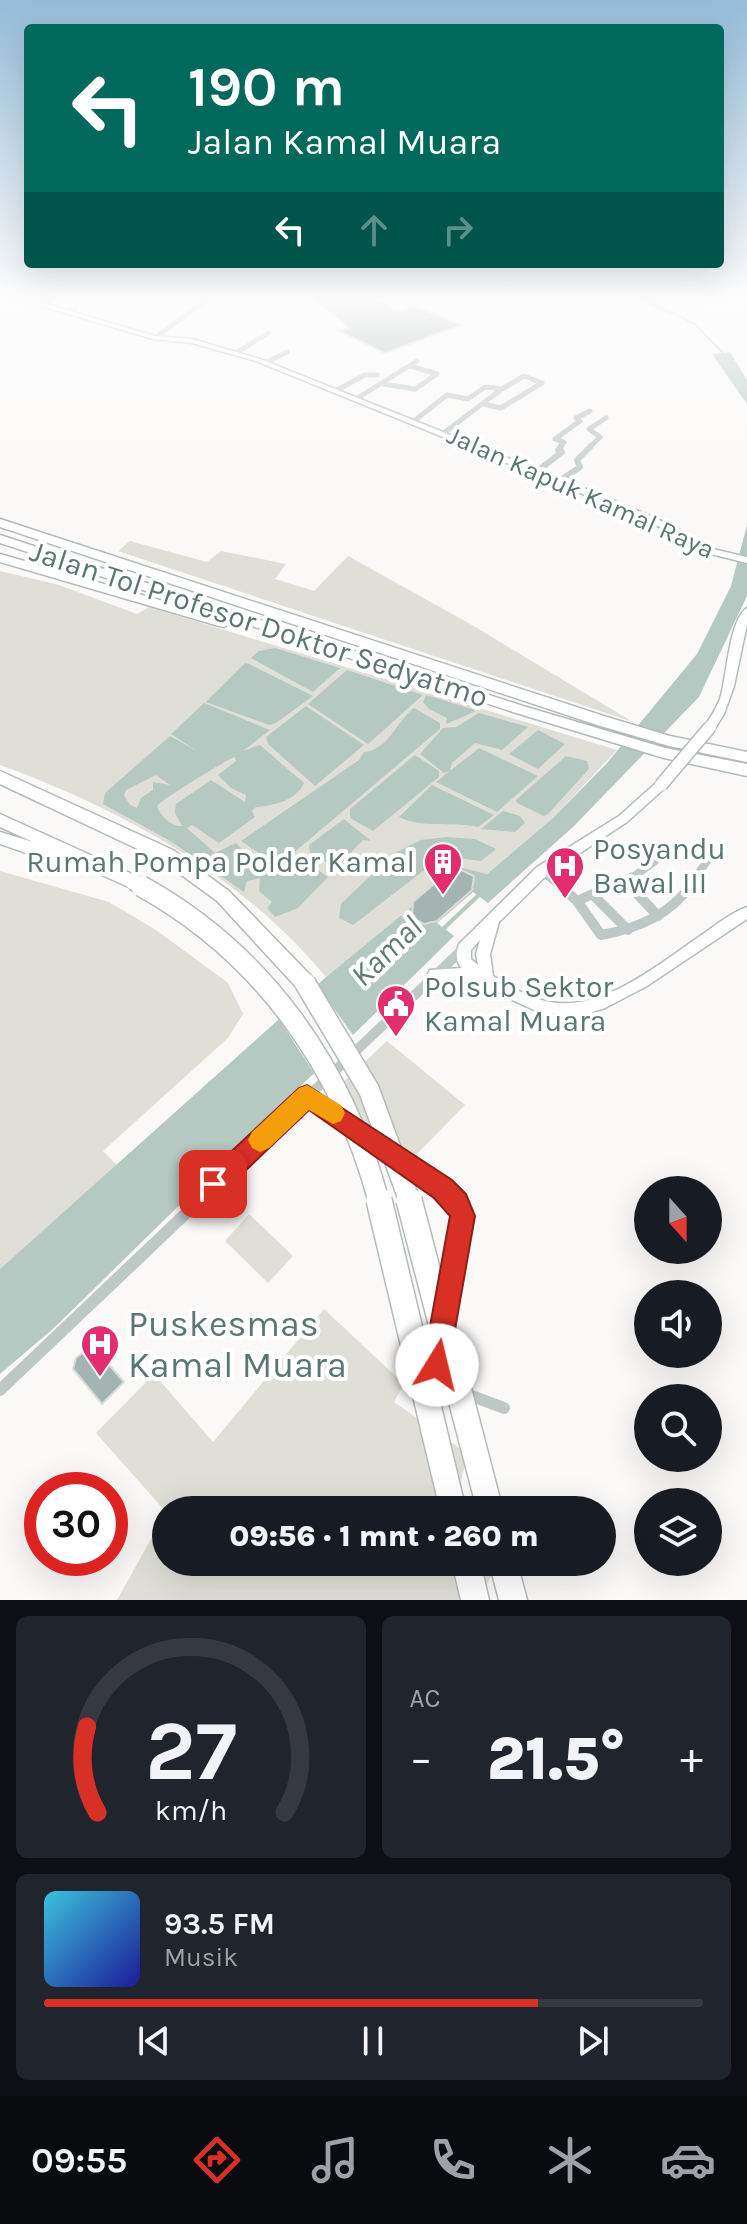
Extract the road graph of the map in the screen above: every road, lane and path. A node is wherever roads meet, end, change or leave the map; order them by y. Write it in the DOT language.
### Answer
graph roads {
  1 [pos="279,369"];
  2 [pos="406,369"];
  3 [pos="419,369"];
  4 [pos="377,375"];
  5 [pos="383,384"];
  6 [pos="502,389"];
  7 [pos="335,391"];
  8 [pos="356,399"];
  9 [pos="483,404"];
  10 [pos="590,411"];
  11 [pos="606,418"];
  12 [pos="414,421"];
  13 [pos="445,432"];
  14 [pos="536,472"];
  15 [pos="559,481"];
  16 [pos="0,523"];
  17 [pos="0,530"];
  18 [pos="0,539"];
  19 [pos="0,548"];
  20 [pos="0,558"];
  21 [pos="743,559"];
  22 [pos="747,611"];
  23 [pos="245,628"];
  24 [pos="463,675"];
  25 [pos="518,709"];
  26 [pos="597,726"];
  27 [pos="666,747"];
  28 [pos="747,757"];
  29 [pos="747,770"];
  30 [pos="0,777"];
  31 [pos="0,820"];
  32 [pos="0,838"];
  33 [pos="712,854"];
  34 [pos="655,861"];
  35 [pos="542,871"];
  36 [pos="624,880"];
  37 [pos="133,882"];
  38 [pos="593,895"];
  39 [pos="574,898"];
  40 [pos="747,912"];
  41 [pos="658,916"];
  42 [pos="494,919"];
  43 [pos="628,930"];
  44 [pos="464,948"];
  45 [pos="435,974"];
  46 [pos="483,977"];
  47 [pos="307,1095"];
  48 [pos="0,1390"];
  49 [pos="504,1408"];
  50 [pos="450,1496"];
  51 [pos="486,1496"];
  52 [pos="469,1576"];
  53 [pos="507,1576"];
  54 [pos="475,1600"];
  55 [pos="513,1600"];
  1 -- 7 [label="main road, Jalan Kapuk Kamal Raya"];
  2 -- 5 [label="street"];
  3 -- 5 [label="street"];
  4 -- 7 [label="street"];
  5 -- 8 [label="street"];
  6 -- 9 [label="street"];
  6 -- 9 [label="street"];
  6 -- 12 [label="street"];
  7 -- 8 [label="main road, Jalan Kapuk Kamal Raya"];
  8 -- 12 [label="main road, Jalan Kapuk Kamal Raya"];
  9 -- 13 [label="street"];
  10 -- 14 [label="street"];
  11 -- 15 [label="street"];
  12 -- 13 [label="main road, Jalan Kapuk Kamal Raya"];
  13 -- 14 [label="main road, Jalan Kapuk Kamal Raya"];
  14 -- 15 [label="main road, Jalan Kapuk Kamal Raya"];
  15 -- 21 [label="main road, Jalan Kapuk Kamal Raya"];
  16 -- 24 [label="highway, Jalan Tol Profesor Doktor Sedyatmo"];
  17 -- 24 [label="highway, Jalan Tol Profesor Doktor Sedyatmo"];
  18 -- 25 [label="highway, Jalan Tol Profesor Doktor Sedyatmo"];
  19 -- 23 [label="highway, Jalan Tol Profesor Doktor Sedyatmo"];
  20 -- 23 [label="highway"];
  22 -- 35 [label="main road, bridge"];
  23 -- 25 [label="highway, Jalan Tol Profesor Doktor Sedyatmo"];
  24 -- 26 [label="highway, Jalan Tol Profesor Doktor Sedyatmo"];
  25 -- 26 [label="highway, Jalan Tol Profesor Doktor Sedyatmo"];
  26 -- 27 [label="highway, Jalan Tol Profesor Doktor Sedyatmo"];
  27 -- 28 [label="highway, Jalan Tol Profesor Doktor Sedyatmo"];
  27 -- 29 [label="highway, Jalan Tol Profesor Doktor Sedyatmo"];
  30 -- 51 [label="highway, bridge"];
  31 -- 37 [label="highway"];
  32 -- 37 [label="highway"];
  33 -- 41 [label="street"];
  34 -- 36 [label="street"];
  35 -- 39 [label="street"];
  35 -- 42 [label="main road"];
  36 -- 38 [label="street"];
  36 -- 41 [label="street"];
  37 -- 50 [label="highway, bridge"];
  38 -- 39 [label="street"];
  38 -- 43 [label="street"];
  39 -- 43 [label="street"];
  40 -- 46 [label="main road"];
  41 -- 43 [label="street"];
  42 -- 44 [label="main road"];
  42 -- 46 [label="main road"];
  44 -- 45 [label="street"];
  44 -- 46 [label="main road"];
  45 -- 46 [label="main road"];
  45 -- 47 [label="street"];
  47 -- 48 [label="street"];
  47 -- 49 [label="street"];
  52 -- 54 [label="highway"];
  53 -- 55 [label="highway"];
}
